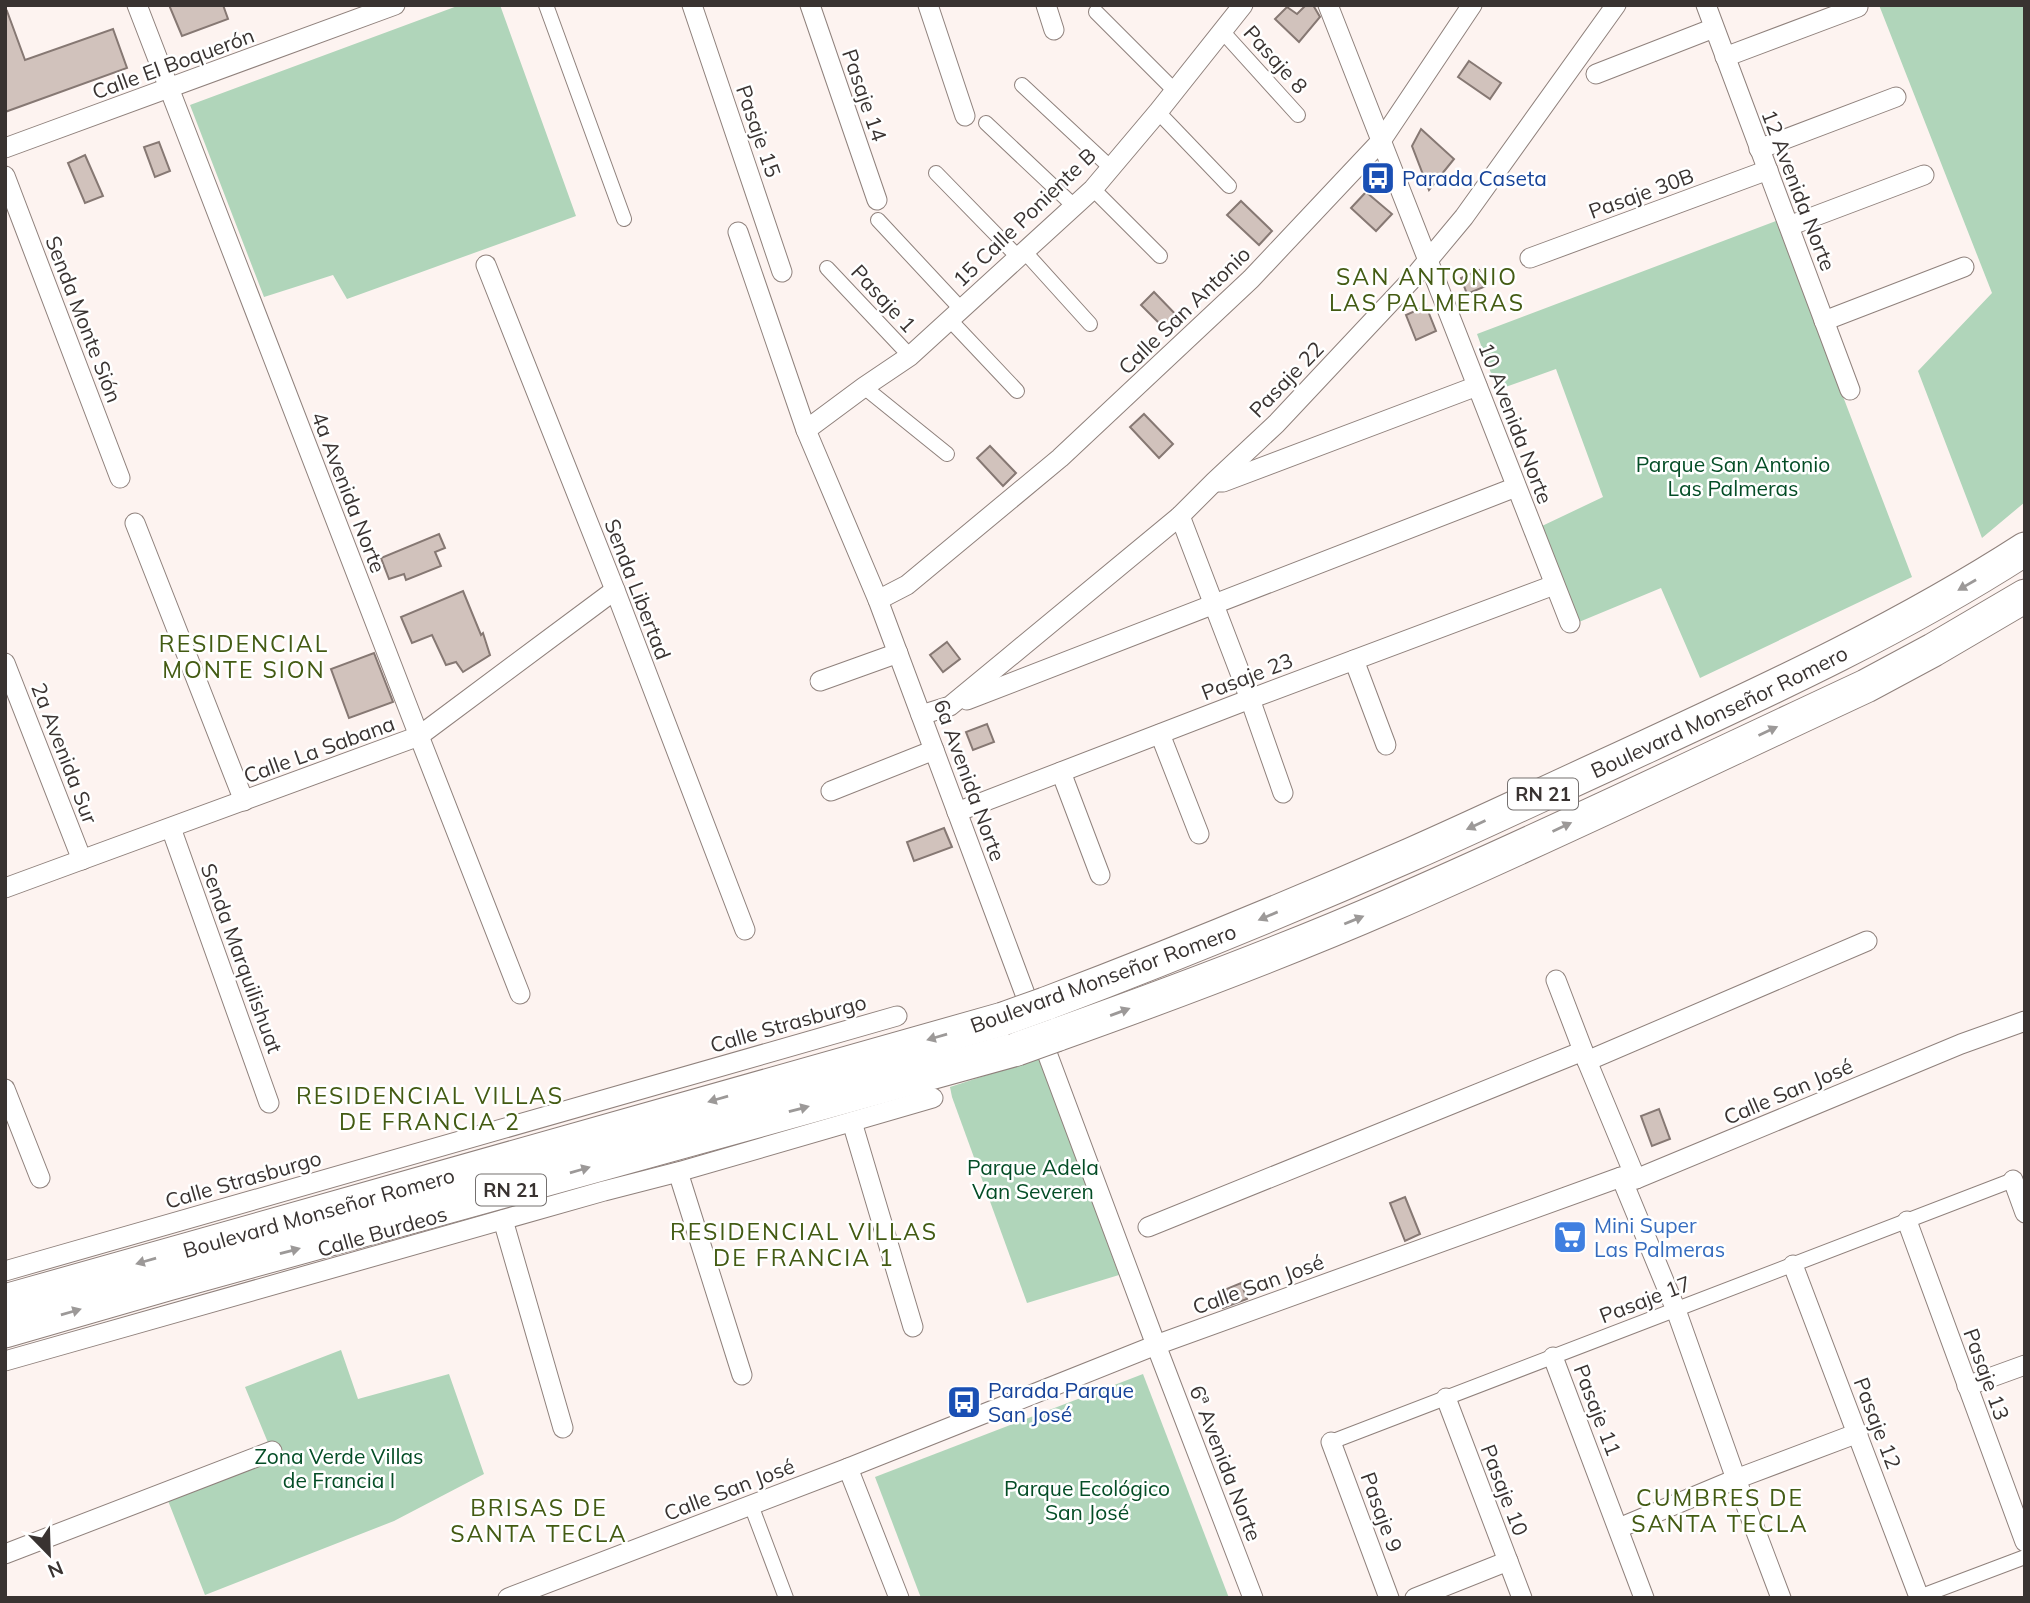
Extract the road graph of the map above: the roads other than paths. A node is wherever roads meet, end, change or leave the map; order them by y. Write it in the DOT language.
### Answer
graph roads {
  1 [pos="137,5"];
  2 [pos="395,5"];
  3 [pos="546,5"];
  4 [pos="692,5"];
  5 [pos="810,5"];
  6 [pos="928,5"];
  7 [pos="1046,5"];
  8 [pos="1328,5"];
  9 [pos="1472,5"];
  10 [pos="1616,5"];
  11 [pos="1706,5"];
  12 [pos="1237,7"];
  13 [pos="1858,7"];
  14 [pos="1096,12"];
  15 [pos="1714,28"];
  16 [pos="1054,30"];
  17 [pos="1222,31"];
  18 [pos="1725,57"];
  19 [pos="1596,74"];
  20 [pos="1022,85"];
  21 [pos="169,88"];
  22 [pos="1175,91"];
  23 [pos="1896,97"];
  24 [pos="1158,112"];
  25 [pos="1298,115"];
  26 [pos="965,116"];
  27 [pos="986,123"];
  28 [pos="1381,141"];
  29 [pos="5,148"];
  30 [pos="1759,149"];
  31 [pos="1111,167"];
  32 [pos="1768,170"];
  33 [pos="936,173"];
  34 [pos="1924,175"];
  35 [pos="5,176"];
  36 [pos="1228,186"];
  37 [pos="1093,189"];
  38 [pos="877,200"];
  39 [pos="1074,206"];
  40 [pos="624,219"];
  41 [pos="878,220"];
  42 [pos="1789,226"];
  43 [pos="738,232"];
  44 [pos="1021,254"];
  45 [pos="1160,256"];
  46 [pos="1530,258"];
  47 [pos="1427,259"];
  48 [pos="486,265"];
  49 [pos="1964,267"];
  50 [pos="827,268"];
  51 [pos="782,272"];
  52 [pos="955,314"];
  53 [pos="1824,321"];
  54 [pos="1090,324"];
  55 [pos="910,356"];
  56 [pos="1477,386"];
  57 [pos="864,387"];
  58 [pos="1850,390"];
  59 [pos="1017,391"];
  60 [pos="806,430"];
  61 [pos="947,454"];
  62 [pos="120,478"];
  63 [pos="1214,482"];
  64 [pos="1516,487"];
  65 [pos="1180,516"];
  66 [pos="135,523"];
  67 [pos="2025,550"];
  68 [pos="1554,585"];
  69 [pos="615,590"];
  70 [pos="2025,596"];
  71 [pos="878,600"];
  72 [pos="1213,605"];
  73 [pos="1570,623"];
  74 [pos="898,653"];
  75 [pos="1354,660"];
  76 [pos="5,663"];
  77 [pos="820,681"];
  78 [pos="1250,699"];
  79 [pos="950,706"];
  80 [pos="921,715"];
  81 [pos="1160,734"];
  82 [pos="419,736"];
  83 [pos="1386,745"];
  84 [pos="934,750"];
  85 [pos="1060,772"];
  86 [pos="831,791"];
  87 [pos="1283,793"];
  88 [pos="244,801"];
  89 [pos="957,812"];
  90 [pos="171,828"];
  91 [pos="1199,834"];
  92 [pos="82,860"];
  93 [pos="1101,875"];
  94 [pos="5,888"];
  95 [pos="745,930"];
  96 [pos="1867,941"];
  97 [pos="1556,980"];
  98 [pos="520,994"];
  99 [pos="897,1016"];
  100 [pos="2025,1021"];
  101 [pos="1585,1056"];
  102 [pos="5,1088"];
  103 [pos="933,1098"];
  104 [pos="269,1102"];
  105 [pos="852,1122"];
  106 [pos="678,1172"];
  107 [pos="40,1178"];
  108 [pos="1629,1178"];
  109 [pos="2013,1180"];
  110 [pos="2025,1213"];
  111 [pos="503,1220"];
  112 [pos="1907,1221"];
  113 [pos="1148,1227"];
  114 [pos="1793,1265"];
  115 [pos="5,1271"];
  116 [pos="5,1301"];
  117 [pos="1675,1310"];
  118 [pos="913,1327"];
  119 [pos="5,1331"];
  120 [pos="1156,1345"];
  121 [pos="1553,1357"];
  122 [pos="5,1361"];
  123 [pos="2025,1365"];
  124 [pos="742,1374"];
  125 [pos="1968,1386"];
  126 [pos="1446,1398"];
  127 [pos="563,1428"];
  128 [pos="1858,1433"];
  129 [pos="1331,1442"];
  130 [pos="272,1451"];
  131 [pos="848,1468"];
  132 [pos="1736,1479"];
  133 [pos="751,1505"];
  134 [pos="1619,1528"];
  135 [pos="2025,1542"];
  136 [pos="5,1554"];
  137 [pos="2025,1557"];
  138 [pos="1508,1561"];
  139 [pos="1919,1597"];
  140 [pos="508,1598"];
  141 [pos="786,1598"];
  142 [pos="899,1598"];
  143 [pos="1253,1598"];
  144 [pos="1390,1598"];
  145 [pos="1415,1598"];
  146 [pos="1522,1598"];
  147 [pos="1644,1598"];
  148 [pos="1781,1598"];
  1 -- 21 [label="street, 4a Avenida Norte"];
  2 -- 21 [label="street, Calle El Boquerón"];
  3 -- 40 [label="street"];
  4 -- 51 [label="street, Pasaje 15"];
  5 -- 38 [label="street, Pasaje 14"];
  6 -- 26 [label="street"];
  7 -- 16 [label="street"];
  8 -- 28 [label="street, 10 Avenida Norte"];
  9 -- 28 [label="street, Calle San Antonio"];
  10 -- 47 [label="street, Pasaje 22"];
  11 -- 15 [label="street, 12 Avenida Norte"];
  12 -- 17 [label="street, 15 Calle Poniente B"];
  13 -- 18 [label="street"];
  14 -- 22 [label="street"];
  15 -- 18 [label="street, 12 Avenida Norte"];
  15 -- 19 [label="street"];
  17 -- 22 [label="street, 15 Calle Poniente B"];
  17 -- 25 [label="street, Pasaje 8"];
  18 -- 30 [label="street, 12 Avenida Norte"];
  20 -- 31 [label="street"];
  21 -- 29 [label="street, Calle El Boquerón"];
  21 -- 82 [label="street, 4a Avenida Norte"];
  22 -- 24 [label="street, 15 Calle Poniente B"];
  23 -- 30 [label="street"];
  24 -- 31 [label="street, 15 Calle Poniente B"];
  24 -- 36 [label="street"];
  27 -- 39 [label="street"];
  28 -- 47 [label="street, 10 Avenida Norte"];
  28 -- 71 [label="street, Calle San Antonio"];
  30 -- 32 [label="street, 12 Avenida Norte"];
  31 -- 37 [label="street, 15 Calle Poniente B"];
  32 -- 42 [label="street, 12 Avenida Norte"];
  32 -- 46 [label="street, Pasaje 30B"];
  33 -- 44 [label="street"];
  34 -- 42 [label="street"];
  35 -- 62 [label="street, Senda Monte Sión"];
  37 -- 39 [label="street, 15 Calle Poniente B"];
  37 -- 45 [label="street"];
  39 -- 44 [label="street, 15 Calle Poniente B"];
  41 -- 52 [label="street"];
  42 -- 53 [label="street, 12 Avenida Norte"];
  43 -- 60 [label="street, 6a Avenida Norte"];
  44 -- 52 [label="street, 15 Calle Poniente B"];
  44 -- 54 [label="street"];
  47 -- 56 [label="street, 10 Avenida Norte"];
  47 -- 63 [label="street, Pasaje 22"];
  48 -- 69 [label="street, Senda Libertad"];
  49 -- 53 [label="street"];
  50 -- 55 [label="street, Pasaje 1"];
  52 -- 55 [label="street, 15 Calle Poniente B"];
  52 -- 59 [label="street"];
  53 -- 58 [label="street, 12 Avenida Norte"];
  55 -- 57 [label="street, 15 Calle Poniente B"];
  56 -- 63 [label="street"];
  56 -- 64 [label="street, 10 Avenida Norte"];
  57 -- 60 [label="street, 15 Calle Poniente B"];
  57 -- 61 [label="street"];
  60 -- 71 [label="street, 6a Avenida Norte"];
  63 -- 65 [label="street, Pasaje 22"];
  64 -- 68 [label="street, 10 Avenida Norte"];
  64 -- 72 [label="street"];
  65 -- 72 [label="street"];
  65 -- 79 [label="street, Pasaje 22"];
  66 -- 88 [label="street"];
  67 -- 116 [label="highway, Boulevard Monseñor Romero / RN 21, one-way, bridge"];
  68 -- 73 [label="street, 10 Avenida Norte"];
  68 -- 75 [label="street, Pasaje 23"];
  69 -- 82 [label="street, Calle La Sabana"];
  69 -- 95 [label="street, Senda Libertad"];
  119 -- 70 [label="highway, Boulevard Monseñor Romero / RN 21, one-way, bridge"];
  71 -- 74 [label="street, 6a Avenida Norte"];
  72 -- 78 [label="street"];
  72 -- 79 [label="street"];
  74 -- 77 [label="street"];
  74 -- 80 [label="street, 6a Avenida Norte"];
  75 -- 78 [label="street, Pasaje 23"];
  75 -- 83 [label="street"];
  76 -- 92 [label="street, 2a Avenida Sur"];
  78 -- 81 [label="street, Pasaje 23"];
  78 -- 87 [label="street"];
  79 -- 80 [label="street, Pasaje 22"];
  80 -- 84 [label="street, 6a Avenida Norte"];
  81 -- 85 [label="street, Pasaje 23"];
  81 -- 91 [label="street"];
  82 -- 88 [label="street, Calle La Sabana"];
  82 -- 98 [label="street, 4a Avenida Norte"];
  84 -- 86 [label="street"];
  84 -- 89 [label="street, 6a Avenida Norte"];
  85 -- 89 [label="street, Pasaje 23"];
  85 -- 93 [label="street"];
  88 -- 90 [label="street, Calle La Sabana"];
  89 -- 120 [label="street, 6a Avenida Norte"];
  90 -- 92 [label="street, Calle La Sabana"];
  90 -- 104 [label="street, Senda Marquilishuat"];
  92 -- 94 [label="street, Calle La Sabana"];
  96 -- 101 [label="street"];
  97 -- 101 [label="street"];
  99 -- 115 [label="street, Calle Strasburgo"];
  100 -- 108 [label="street, Calle San José"];
  101 -- 108 [label="street"];
  101 -- 113 [label="street"];
  102 -- 107 [label="street"];
  103 -- 105 [label="street, Calle Burdeos"];
  105 -- 106 [label="street, Calle Burdeos"];
  105 -- 118 [label="street"];
  106 -- 111 [label="street, Calle Burdeos"];
  106 -- 124 [label="street"];
  108 -- 117 [label="street"];
  108 -- 120 [label="street, Calle San José"];
  109 -- 110 [label="street"];
  109 -- 112 [label="street, Pasaje 17"];
  111 -- 122 [label="street, Calle Burdeos"];
  111 -- 127 [label="street"];
  112 -- 114 [label="street, Pasaje 17"];
  112 -- 125 [label="street, Pasaje 13"];
  114 -- 117 [label="street, Pasaje 17"];
  114 -- 128 [label="street, Pasaje 12"];
  117 -- 121 [label="street, Pasaje 17"];
  117 -- 132 [label="street"];
  120 -- 131 [label="street, Calle San José"];
  120 -- 143 [label="street, 6ª Avenida Norte"];
  121 -- 126 [label="street, Pasaje 17"];
  121 -- 134 [label="street, Pasaje 11"];
  123 -- 125 [label="street"];
  125 -- 135 [label="street, Pasaje 13"];
  126 -- 129 [label="street, Pasaje 17"];
  126 -- 138 [label="street, Pasaje 10"];
  128 -- 132 [label="street"];
  128 -- 139 [label="street, Pasaje 12"];
  129 -- 144 [label="street, Pasaje 9"];
  130 -- 136 [label="street"];
  131 -- 133 [label="street, Calle San José"];
  131 -- 142 [label="street"];
  132 -- 134 [label="street"];
  132 -- 148 [label="street"];
  133 -- 140 [label="street, Calle San José"];
  133 -- 141 [label="street"];
  134 -- 147 [label="street, Pasaje 11"];
  137 -- 139 [label="street"];
  138 -- 145 [label="street"];
  138 -- 146 [label="street, Pasaje 10"];
}
